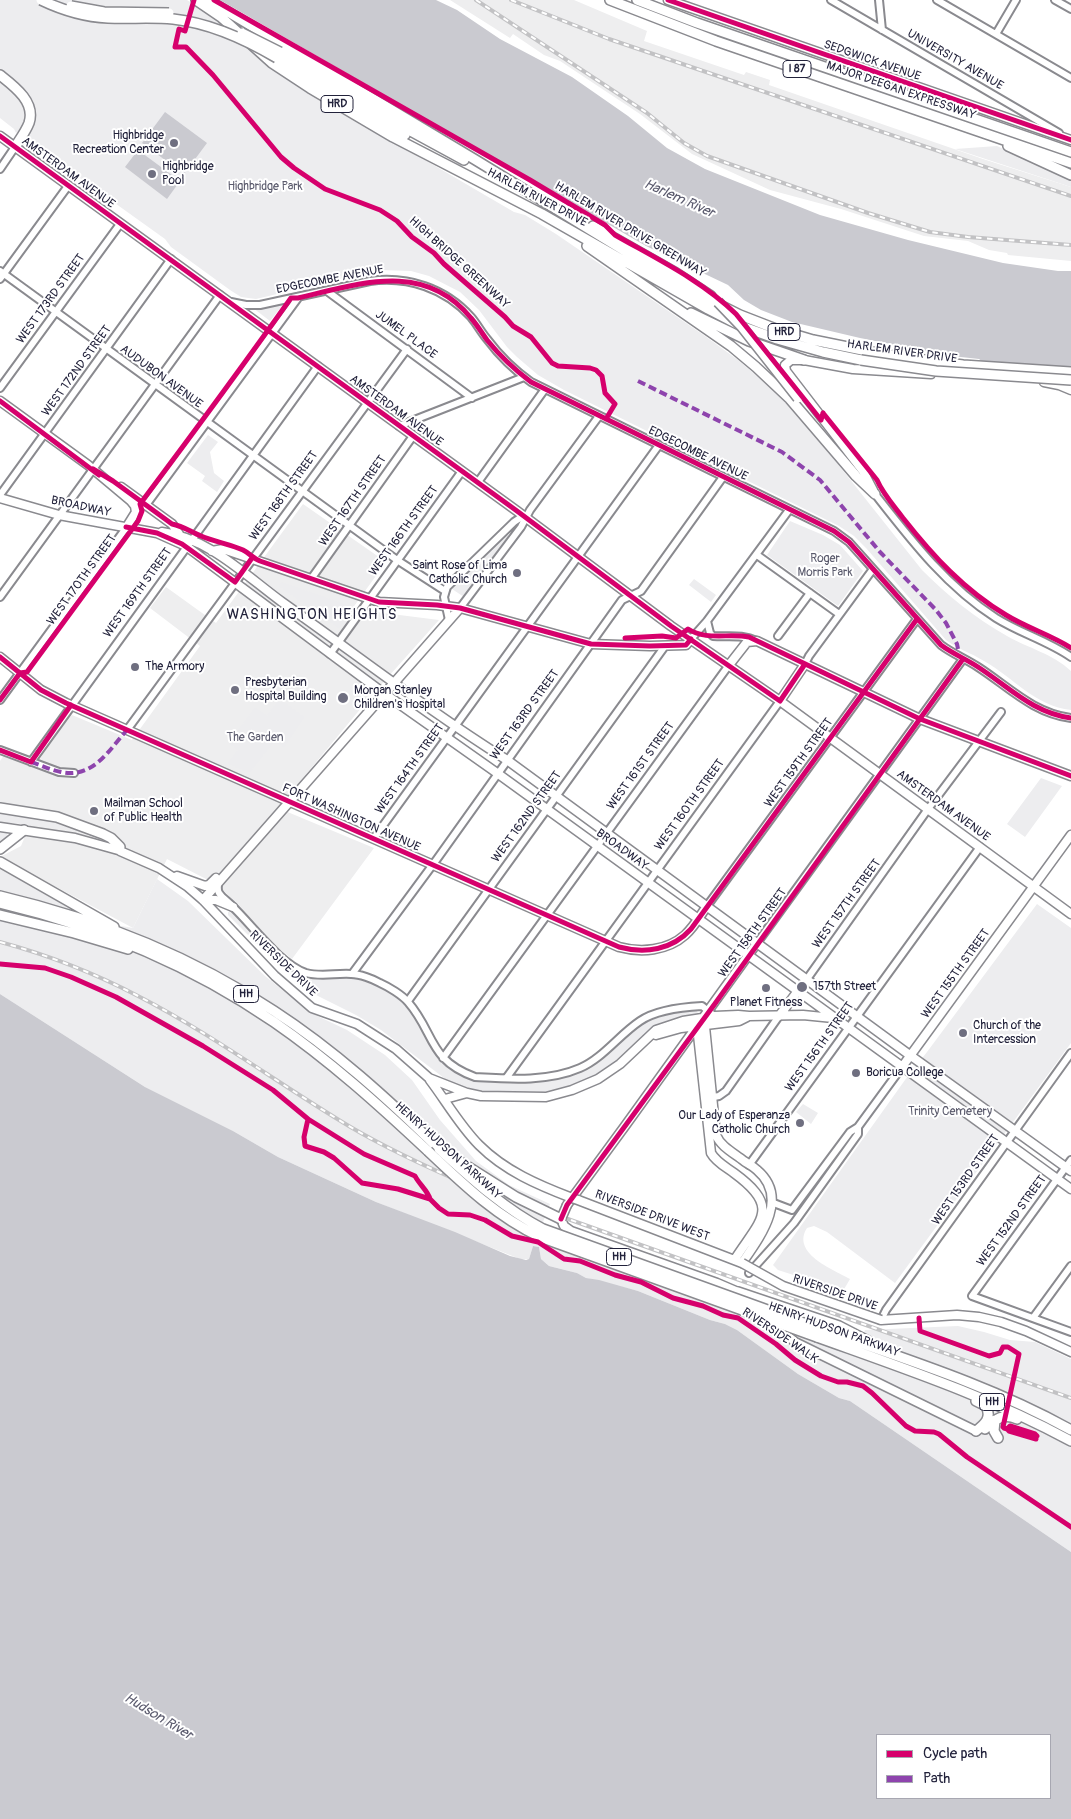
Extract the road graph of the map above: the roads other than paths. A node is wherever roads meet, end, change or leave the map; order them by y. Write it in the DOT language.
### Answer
graph roads {
  1 [pos="41,0"];
  2 [pos="55,0"];
  3 [pos="196,0"];
  4 [pos="208,0"];
  5 [pos="610,0"];
  6 [pos="637,0"];
  7 [pos="668,0"];
  8 [pos="831,0"];
  9 [pos="879,0"];
  10 [pos="937,0"];
  11 [pos="1016,0"];
  12 [pos="1055,0"];
  13 [pos="1071,9"];
  14 [pos="882,30"];
  15 [pos="996,34"];
  16 [pos="278,55"];
  17 [pos="0,75"];
  18 [pos="1071,78"];
  19 [pos="986,134"];
  20 [pos="0,136"];
  21 [pos="1070,139"];
  22 [pos="15,147"];
  23 [pos="1071,151"];
  24 [pos="1071,163"];
  25 [pos="0,169"];
  26 [pos="499,174"];
  27 [pos="1068,174"];
  28 [pos="68,186"];
  29 [pos="492,187"];
  30 [pos="528,193"];
  31 [pos="542,214"];
  32 [pos="120,224"];
  33 [pos="171,259"];
  34 [pos="1,275"];
  35 [pos="327,291"];
  36 [pos="220,295"];
  37 [pos="298,298"];
  38 [pos="666,301"];
  39 [pos="229,302"];
  40 [pos="56,312"];
  41 [pos="272,332"];
  42 [pos="106,349"];
  43 [pos="407,349"];
  44 [pos="804,360"];
  45 [pos="318,366"];
  46 [pos="1039,370"];
  47 [pos="1071,372"];
  48 [pos="524,377"];
  49 [pos="1071,380"];
  50 [pos="154,384"];
  51 [pos="1071,384"];
  52 [pos="0,388"];
  53 [pos="545,389"];
  54 [pos="1071,390"];
  55 [pos="472,398"];
  56 [pos="0,401"];
  57 [pos="367,402"];
  58 [pos="599,416"];
  59 [pos="207,422"];
  60 [pos="399,426"];
  61 [pos="45,434"];
  62 [pos="413,436"];
  63 [pos="659,445"];
  64 [pos="254,456"];
  65 [pos="93,469"];
  66 [pos="462,471"];
  67 [pos="723,477"];
  68 [pos="478,482"];
  69 [pos="302,490"];
  70 [pos="875,494"];
  71 [pos="0,497"];
  72 [pos="146,504"];
  73 [pos="789,510"];
  74 [pos="60,515"];
  75 [pos="526,518"];
  76 [pos="349,526"];
  77 [pos="126,528"];
  78 [pos="158,533"];
  79 [pos="179,534"];
  80 [pos="192,539"];
  81 [pos="186,546"];
  82 [pos="212,552"];
  83 [pos="757,555"];
  84 [pos="578,557"];
  85 [pos="252,558"];
  86 [pos="397,560"];
  87 [pos="873,569"];
  88 [pos="243,571"];
  89 [pos="311,579"];
  90 [pos="235,582"];
  91 [pos="445,592"];
  92 [pos="810,593"];
  93 [pos="631,596"];
  94 [pos="0,597"];
  95 [pos="368,600"];
  96 [pos="287,606"];
  97 [pos="447,607"];
  98 [pos="460,608"];
  99 [pos="839,614"];
  100 [pos="278,615"];
  101 [pos="916,619"];
  102 [pos="449,620"];
  103 [pos="707,621"];
  104 [pos="528,627"];
  105 [pos="778,636"];
  106 [pos="692,639"];
  107 [pos="757,641"];
  108 [pos="339,643"];
  109 [pos="591,644"];
  110 [pos="665,646"];
  111 [pos="330,654"];
  112 [pos="0,657"];
  113 [pos="1071,657"];
  114 [pos="962,659"];
  115 [pos="805,664"];
  116 [pos="729,665"];
  117 [pos="20,673"];
  118 [pos="394,683"];
  119 [pos="863,692"];
  120 [pos="386,694"];
  121 [pos="0,700"];
  122 [pos="780,701"];
  123 [pos="71,705"];
  124 [pos="1001,712"];
  125 [pos="920,718"];
  126 [pos="1071,718"];
  127 [pos="455,727"];
  128 [pos="127,730"];
  129 [pos="446,738"];
  130 [pos="829,738"];
  131 [pos="980,741"];
  132 [pos="0,750"];
  133 [pos="507,760"];
  134 [pos="31,762"];
  135 [pos="74,773"];
  136 [pos="497,773"];
  137 [pos="880,774"];
  138 [pos="1071,776"];
  139 [pos="556,797"];
  140 [pos="289,802"];
  141 [pos="0,808"];
  142 [pos="928,809"];
  143 [pos="546,810"];
  144 [pos="0,827"];
  145 [pos="24,830"];
  146 [pos="607,833"];
  147 [pos="1071,835"];
  148 [pos="374,838"];
  149 [pos="598,846"];
  150 [pos="980,847"];
  151 [pos="0,849"];
  152 [pos="121,850"];
  153 [pos="235,864"];
  154 [pos="433,864"];
  155 [pos="4,865"];
  156 [pos="656,870"];
  157 [pos="167,872"];
  158 [pos="218,882"];
  159 [pos="647,882"];
  160 [pos="1033,886"];
  161 [pos="489,889"];
  162 [pos="0,896"];
  163 [pos="203,900"];
  164 [pos="0,903"];
  165 [pos="707,906"];
  166 [pos="233,907"];
  167 [pos="1071,914"];
  168 [pos="548,915"];
  169 [pos="0,916"];
  170 [pos="697,919"];
  171 [pos="131,937"];
  172 [pos="606,940"];
  173 [pos="757,943"];
  174 [pos="748,955"];
  175 [pos="156,956"];
  176 [pos="352,974"];
  177 [pos="807,979"];
  178 [pos="798,991"];
  179 [pos="408,1001"];
  180 [pos="749,1016"];
  181 [pos="780,1016"];
  182 [pos="857,1016"];
  183 [pos="835,1018"];
  184 [pos="706,1019"];
  185 [pos="848,1027"];
  186 [pos="1071,1053"];
  187 [pos="911,1056"];
  188 [pos="443,1058"];
  189 [pos="902,1068"];
  190 [pos="429,1078"];
  191 [pos="507,1078"];
  192 [pos="466,1093"];
  193 [pos="445,1099"];
  194 [pos="708,1099"];
  195 [pos="858,1127"];
  196 [pos="1015,1130"];
  197 [pos="1006,1142"];
  198 [pos="726,1147"];
  199 [pos="439,1149"];
  200 [pos="717,1160"];
  201 [pos="1071,1160"];
  202 [pos="750,1165"];
  203 [pos="1068,1169"];
  204 [pos="757,1170"];
  205 [pos="1056,1179"];
  206 [pos="748,1183"];
  207 [pos="1071,1189"];
  208 [pos="771,1202"];
  209 [pos="561,1219"];
  210 [pos="753,1239"];
  211 [pos="738,1261"];
  212 [pos="1071,1266"];
  213 [pos="748,1273"];
  214 [pos="726,1287"];
  215 [pos="738,1292"];
  216 [pos="1033,1318"];
  217 [pos="881,1320"];
  218 [pos="1071,1332"];
  219 [pos="818,1333"];
  220 [pos="795,1342"];
  221 [pos="1071,1352"];
  222 [pos="888,1353"];
  223 [pos="938,1381"];
  224 [pos="995,1420"];
  225 [pos="1045,1427"];
  226 [pos="1071,1430"];
  227 [pos="976,1431"];
  228 [pos="998,1438"];
  229 [pos="1071,1440"];
  1 -- 16 [label="highway, bridge"];
  2 -- 16 [label="highway, bridge"];
  3 -- 29 [label="highway, HARLEM RIVER DRIVE / HRD"];
  4 -- 26 [label="highway, HARLEM RIVER DRIVE / HRD"];
  5 -- 19 [label="highway, MAJOR DEEGAN EXPRESSWAY / I 87"];
  6 -- 23 [label="highway, MAJOR DEEGAN EXPRESSWAY / I 87"];
  7 -- 21 [label="main road, SEDGWICK AVENUE"];
  8 -- 14 [label="street, UNIVERSITY AVENUE"];
  9 -- 14 [label="street"];
  10 -- 15 [label="street"];
  11 -- 15 [label="street"];
  12 -- 13 [label="street"];
  14 -- 21 [label="street, UNIVERSITY AVENUE"];
  15 -- 18 [label="street"];
  16 -- 26 [label="highway"];
  16 -- 29 [label="highway"];
  17 -- 22 [label="highway"];
  19 -- 24 [label="highway, MAJOR DEEGAN EXPRESSWAY / I 87"];
  19 -- 27 [label="highway"];
  20 -- 22 [label="main road, AMSTERDAM AVENUE"];
  22 -- 25 [label="street"];
  22 -- 28 [label="main road, AMSTERDAM AVENUE"];
  26 -- 30 [label="highway, HARLEM RIVER DRIVE / HRD"];
  28 -- 32 [label="main road, AMSTERDAM AVENUE"];
  28 -- 34 [label="street"];
  29 -- 31 [label="highway, HARLEM RIVER DRIVE / HRD"];
  30 -- 46 [label="highway, HARLEM RIVER DRIVE / HRD"];
  30 -- 70 [label="highway, bridge"];
  31 -- 38 [label="highway"];
  31 -- 49 [label="highway, HARLEM RIVER DRIVE / HRD, bridge"];
  32 -- 33 [label="main road, AMSTERDAM AVENUE"];
  32 -- 40 [label="street, WEST 173RD STREET"];
  33 -- 36 [label="main road, AMSTERDAM AVENUE"];
  33 -- 42 [label="street, WEST 172ND STREET"];
  34 -- 40 [label="street, AUDUBON AVENUE"];
  35 -- 37 [label="street, EDGECOMBE AVENUE"];
  35 -- 43 [label="street, JUMEL PLACE"];
  35 -- 48 [label="street, EDGECOMBE AVENUE"];
  36 -- 39 [label="main road, AMSTERDAM AVENUE"];
  36 -- 50 [label="street"];
  37 -- 39 [label="street, EDGECOMBE AVENUE"];
  37 -- 41 [label="street"];
  38 -- 44 [label="highway"];
  38 -- 70 [label="highway"];
  39 -- 41 [label="main road, AMSTERDAM AVENUE"];
  40 -- 42 [label="street, AUDUBON AVENUE"];
  40 -- 52 [label="street, WEST 173RD STREET"];
  41 -- 45 [label="main road, AMSTERDAM AVENUE"];
  41 -- 59 [label="street"];
  42 -- 50 [label="street, AUDUBON AVENUE"];
  42 -- 61 [label="street, WEST 172ND STREET"];
  43 -- 55 [label="street, JUMEL PLACE"];
  43 -- 57 [label="street, WEST 168TH STREET"];
  44 -- 54 [label="main road, HARLEM RIVER DRIVE"];
  44 -- 70 [label="main road"];
  45 -- 57 [label="main road, AMSTERDAM AVENUE"];
  45 -- 64 [label="street, WEST 169TH STREET"];
  46 -- 47 [label="highway, HARLEM RIVER DRIVE / HRD"];
  46 -- 51 [label="highway"];
  48 -- 53 [label="street, EDGECOMBE AVENUE"];
  48 -- 55 [label="street"];
  50 -- 59 [label="street, AUDUBON AVENUE"];
  50 -- 65 [label="street"];
  53 -- 58 [label="street, EDGECOMBE AVENUE"];
  53 -- 68 [label="street"];
  55 -- 60 [label="street"];
  56 -- 61 [label="main road"];
  57 -- 60 [label="main road, AMSTERDAM AVENUE"];
  57 -- 69 [label="street, WEST 168TH STREET"];
  58 -- 63 [label="street, EDGECOMBE AVENUE"];
  58 -- 75 [label="street"];
  59 -- 64 [label="street, AUDUBON AVENUE"];
  59 -- 72 [label="street"];
  60 -- 62 [label="main road, AMSTERDAM AVENUE"];
  61 -- 65 [label="main road"];
  61 -- 71 [label="street, WEST 172ND STREET"];
  62 -- 66 [label="main road, AMSTERDAM AVENUE"];
  62 -- 76 [label="street, WEST 167TH STREET"];
  63 -- 67 [label="street, EDGECOMBE AVENUE"];
  63 -- 84 [label="street, WEST 164TH STREET"];
  64 -- 69 [label="street, AUDUBON AVENUE"];
  64 -- 80 [label="street, WEST 169TH STREET"];
  65 -- 72 [label="main road"];
  65 -- 74 [label="street"];
  65 -- 77 [label="main road"];
  66 -- 68 [label="main road, AMSTERDAM AVENUE"];
  66 -- 86 [label="street, WEST 166TH STREET"];
  67 -- 73 [label="street, EDGECOMBE AVENUE"];
  67 -- 93 [label="street, WEST 163RD STREET"];
  68 -- 75 [label="main road, AMSTERDAM AVENUE"];
  69 -- 76 [label="street, AUDUBON AVENUE"];
  69 -- 85 [label="street, WEST 168TH STREET"];
  70 -- 113 [label="street"];
  71 -- 74 [label="main road, BROADWAY"];
  72 -- 79 [label="main road"];
  73 -- 83 [label="street"];
  73 -- 87 [label="street, EDGECOMBE AVENUE"];
  74 -- 77 [label="main road, BROADWAY"];
  74 -- 94 [label="street"];
  75 -- 84 [label="main road, AMSTERDAM AVENUE"];
  75 -- 91 [label="street"];
  75 -- 98 [label="street"];
  76 -- 86 [label="street, AUDUBON AVENUE"];
  76 -- 89 [label="street, WEST 167TH STREET"];
  77 -- 78 [label="main road, BROADWAY"];
  77 -- 117 [label="street, WEST 170TH STREET"];
  78 -- 79 [label="main road, BROADWAY"];
  78 -- 81 [label="main road, BROADWAY"];
  79 -- 80 [label="main road, BROADWAY"];
  80 -- 81 [label="street, WEST 169TH STREET"];
  80 -- 82 [label="main road, BROADWAY"];
  81 -- 90 [label="main road, BROADWAY"];
  81 -- 123 [label="street, WEST 169TH STREET"];
  82 -- 85 [label="main road"];
  82 -- 88 [label="main road, BROADWAY"];
  83 -- 92 [label="street"];
  83 -- 103 [label="street"];
  84 -- 93 [label="main road, AMSTERDAM AVENUE"];
  84 -- 104 [label="street, WEST 164TH STREET"];
  85 -- 88 [label="street, WEST 168TH STREET"];
  85 -- 89 [label="main road"];
  86 -- 91 [label="street, AUDUBON AVENUE"];
  86 -- 95 [label="street, WEST 166TH STREET"];
  87 -- 99 [label="street, WEST 160TH STREET"];
  87 -- 101 [label="street, EDGECOMBE AVENUE"];
  88 -- 90 [label="street, WEST 168TH STREET"];
  88 -- 96 [label="main road, BROADWAY"];
  89 -- 95 [label="main road"];
  90 -- 100 [label="main road, BROADWAY"];
  90 -- 128 [label="street, WEST 168TH STREET"];
  91 -- 97 [label="street"];
  92 -- 99 [label="street"];
  92 -- 105 [label="street"];
  93 -- 106 [label="main road, AMSTERDAM AVENUE"];
  93 -- 109 [label="street, WEST 163RD STREET"];
  95 -- 97 [label="main road"];
  95 -- 108 [label="street, WEST 166TH STREET"];
  96 -- 100 [label="main road"];
  96 -- 108 [label="main road, BROADWAY"];
  97 -- 98 [label="main road"];
  97 -- 102 [label="street"];
  98 -- 102 [label="main road"];
  98 -- 104 [label="main road"];
  99 -- 115 [label="street, WEST 160TH STREET"];
  100 -- 111 [label="main road, BROADWAY"];
  101 -- 114 [label="street, EDGECOMBE AVENUE"];
  101 -- 119 [label="street, WEST 159TH STREET"];
  102 -- 118 [label="main road"];
  103 -- 106 [label="street"];
  103 -- 107 [label="street"];
  104 -- 109 [label="main road"];
  104 -- 127 [label="street, WEST 164TH STREET"];
  106 -- 110 [label="main road"];
  106 -- 116 [label="main road, AMSTERDAM AVENUE"];
  107 -- 115 [label="main road"];
  107 -- 116 [label="main road, WEST 161ST STREET"];
  108 -- 111 [label="street, WEST 166TH STREET"];
  108 -- 118 [label="main road, BROADWAY"];
  109 -- 110 [label="main road"];
  109 -- 133 [label="street, WEST 163RD STREET"];
  110 -- 139 [label="street, WEST 162ND STREET"];
  111 -- 120 [label="main road, BROADWAY"];
  112 -- 117 [label="main road, FORT WASHINGTON AVENUE"];
  114 -- 125 [label="street, WEST 158TH STREET"];
  114 -- 126 [label="street, EDGECOMBE AVENUE"];
  115 -- 119 [label="main road"];
  115 -- 122 [label="main road, WEST 160TH STREET"];
  116 -- 122 [label="main road, AMSTERDAM AVENUE"];
  116 -- 146 [label="street, WEST 161ST STREET"];
  117 -- 121 [label="street, WEST 170TH STREET"];
  117 -- 123 [label="main road, FORT WASHINGTON AVENUE"];
  118 -- 120 [label="main road"];
  118 -- 127 [label="main road, BROADWAY"];
  119 -- 125 [label="main road"];
  119 -- 130 [label="street, WEST 159TH STREET"];
  120 -- 129 [label="main road, BROADWAY"];
  120 -- 140 [label="main road"];
  122 -- 130 [label="main road, AMSTERDAM AVENUE"];
  122 -- 156 [label="street, WEST 160TH STREET"];
  123 -- 128 [label="main road, FORT WASHINGTON AVENUE"];
  123 -- 134 [label="street, WEST 169TH STREET"];
  124 -- 131 [label="street, WEST 157TH STREET"];
  125 -- 131 [label="main road"];
  125 -- 137 [label="street, WEST 158TH STREET"];
  127 -- 129 [label="street, WEST 164TH STREET"];
  127 -- 133 [label="main road, BROADWAY"];
  128 -- 140 [label="main road, FORT WASHINGTON AVENUE"];
  129 -- 136 [label="main road, BROADWAY"];
  129 -- 148 [label="street, WEST 164TH STREET"];
  130 -- 137 [label="main road, AMSTERDAM AVENUE"];
  130 -- 165 [label="street, WEST 159TH STREET"];
  131 -- 138 [label="main road"];
  131 -- 142 [label="street, WEST 157TH STREET"];
  132 -- 134 [label="street"];
  133 -- 136 [label="street, WEST 163RD STREET"];
  133 -- 139 [label="main road, BROADWAY"];
  134 -- 135 [label="street"];
  136 -- 143 [label="main road, BROADWAY"];
  136 -- 154 [label="street, WEST 163RD STREET"];
  137 -- 142 [label="main road, AMSTERDAM AVENUE"];
  137 -- 173 [label="street, WEST 158TH STREET"];
  139 -- 143 [label="street, WEST 162ND STREET"];
  139 -- 146 [label="main road, BROADWAY"];
  140 -- 148 [label="main road, FORT WASHINGTON AVENUE"];
  140 -- 153 [label="main road"];
  141 -- 152 [label="highway"];
  142 -- 150 [label="main road, AMSTERDAM AVENUE"];
  142 -- 177 [label="street, WEST 157TH STREET"];
  143 -- 149 [label="main road, BROADWAY"];
  143 -- 161 [label="street, WEST 162ND STREET"];
  144 -- 145 [label="main road, RIVERSIDE DRIVE"];
  145 -- 151 [label="highway"];
  145 -- 152 [label="main road, RIVERSIDE DRIVE"];
  146 -- 149 [label="street, WEST 161ST STREET"];
  146 -- 156 [label="main road, BROADWAY"];
  147 -- 160 [label="main road, WEST 155TH STREET"];
  148 -- 154 [label="main road, FORT WASHINGTON AVENUE"];
  149 -- 159 [label="main road, BROADWAY"];
  149 -- 168 [label="street, WEST 161ST STREET"];
  150 -- 160 [label="main road, AMSTERDAM AVENUE"];
  150 -- 182 [label="street, WEST 156TH STREET"];
  152 -- 157 [label="main road, RIVERSIDE DRIVE"];
  153 -- 157 [label="main road"];
  153 -- 158 [label="main road"];
  154 -- 161 [label="main road, FORT WASHINGTON AVENUE"];
  154 -- 176 [label="street, WEST 163RD STREET"];
  155 -- 171 [label="highway"];
  156 -- 159 [label="street, WEST 160TH STREET"];
  156 -- 165 [label="main road, BROADWAY"];
  157 -- 163 [label="main road, RIVERSIDE DRIVE"];
  158 -- 163 [label="main road"];
  158 -- 166 [label="street, RIVERSIDE DRIVE"];
  159 -- 170 [label="main road, BROADWAY"];
  159 -- 172 [label="street, WEST 160TH STREET"];
  160 -- 167 [label="main road, AMSTERDAM AVENUE"];
  160 -- 187 [label="main road, WEST 155TH STREET"];
  161 -- 168 [label="main road, FORT WASHINGTON AVENUE"];
  161 -- 179 [label="street, WEST 162ND STREET"];
  162 -- 171 [label="highway, HENRY HUDSON PARKWAY / HH"];
  163 -- 166 [label="main road"];
  163 -- 190 [label="main road, RIVERSIDE DRIVE"];
  164 -- 175 [label="highway, HENRY HUDSON PARKWAY / HH"];
  165 -- 170 [label="main road, WEST 159TH STREET"];
  165 -- 173 [label="main road, BROADWAY"];
  166 -- 176 [label="street, RIVERSIDE DRIVE"];
  168 -- 172 [label="main road, FORT WASHINGTON AVENUE"];
  168 -- 188 [label="street, WEST 161ST STREET"];
  169 -- 175 [label="highway"];
  170 -- 172 [label="main road, FORT WASHINGTON AVENUE"];
  170 -- 174 [label="main road, BROADWAY"];
  171 -- 199 [label="highway, HENRY HUDSON PARKWAY / HH"];
  172 -- 191 [label="street, WEST 160TH STREET"];
  173 -- 174 [label="main road, WEST 158TH STREET"];
  173 -- 177 [label="main road, BROADWAY"];
  174 -- 178 [label="main road, BROADWAY"];
  174 -- 184 [label="main road, WEST 158TH STREET"];
  175 -- 219 [label="highway, HENRY HUDSON PARKWAY / HH, bridge"];
  176 -- 179 [label="street, RIVERSIDE DRIVE"];
  177 -- 178 [label="main road, WEST 157TH STREET"];
  177 -- 182 [label="main road, BROADWAY"];
  178 -- 181 [label="main road, WEST 157TH STREET"];
  178 -- 183 [label="main road, BROADWAY"];
  179 -- 188 [label="street, RIVERSIDE DRIVE"];
  180 -- 181 [label="main road"];
  180 -- 184 [label="main road"];
  180 -- 184 [label="main road"];
  181 -- 183 [label="main road"];
  181 -- 194 [label="street, WEST 157TH STREET"];
  182 -- 185 [label="street, WEST 156TH STREET"];
  182 -- 187 [label="main road, BROADWAY"];
  183 -- 185 [label="main road, BROADWAY"];
  184 -- 191 [label="street, RIVERSIDE DRIVE"];
  184 -- 192 [label="main road, RIVERSIDE DRIVE"];
  184 -- 194 [label="main road"];
  184 -- 209 [label="main road, WEST 158TH STREET, bridge"];
  185 -- 189 [label="main road, BROADWAY"];
  185 -- 202 [label="street, WEST 156TH STREET"];
  186 -- 196 [label="street, WEST 153RD STREET"];
  187 -- 189 [label="main road, WEST 155TH STREET"];
  187 -- 196 [label="main road, BROADWAY"];
  188 -- 191 [label="street, RIVERSIDE DRIVE"];
  189 -- 195 [label="street, WEST 155TH STREET"];
  189 -- 197 [label="main road, BROADWAY"];
  190 -- 192 [label="main road, RIVERSIDE DRIVE"];
  190 -- 193 [label="main road, RIVERSIDE DRIVE WEST"];
  192 -- 193 [label="main road, RIVERSIDE DRIVE"];
  193 -- 211 [label="main road, RIVERSIDE DRIVE WEST, bridge"];
  194 -- 198 [label="main road"];
  194 -- 200 [label="main road"];
  195 -- 208 [label="street, WEST 155TH STREET"];
  195 -- 213 [label="street, WEST 155TH STREET"];
  196 -- 197 [label="street, WEST 153RD STREET"];
  196 -- 203 [label="main road, BROADWAY"];
  197 -- 205 [label="main road, BROADWAY"];
  197 -- 217 [label="street, WEST 153RD STREET"];
  198 -- 200 [label="main road"];
  198 -- 202 [label="main road"];
  199 -- 209 [label="highway, bridge"];
  199 -- 219 [label="highway, HENRY HUDSON PARKWAY / HH, bridge"];
  200 -- 206 [label="main road"];
  201 -- 203 [label="street, WEST 152ND STREET"];
  202 -- 204 [label="main road"];
  203 -- 205 [label="street, WEST 152ND STREET"];
  204 -- 206 [label="main road"];
  204 -- 208 [label="main road"];
  205 -- 207 [label="main road, BROADWAY"];
  205 -- 216 [label="street, WEST 152ND STREET"];
  206 -- 210 [label="main road"];
  208 -- 210 [label="main road"];
  209 -- 214 [label="main road"];
  210 -- 211 [label="main road"];
  211 -- 217 [label="main road, RIVERSIDE DRIVE, bridge"];
  212 -- 216 [label="street"];
  214 -- 215 [label="main road"];
  214 -- 220 [label="main road"];
  215 -- 220 [label="main road"];
  215 -- 222 [label="highway"];
  216 -- 218 [label="street"];
  217 -- 221 [label="main road, RIVERSIDE DRIVE"];
  219 -- 222 [label="highway, HENRY HUDSON PARKWAY / HH"];
  219 -- 223 [label="highway, HENRY HUDSON PARKWAY / HH"];
  220 -- 227 [label="main road"];
  222 -- 226 [label="highway, HENRY HUDSON PARKWAY / HH"];
  223 -- 225 [label="highway, HENRY HUDSON PARKWAY / HH"];
  223 -- 227 [label="highway"];
  224 -- 225 [label="highway"];
  224 -- 227 [label="highway"];
  224 -- 228 [label="highway"];
  225 -- 229 [label="highway, HENRY HUDSON PARKWAY / HH"];
}
